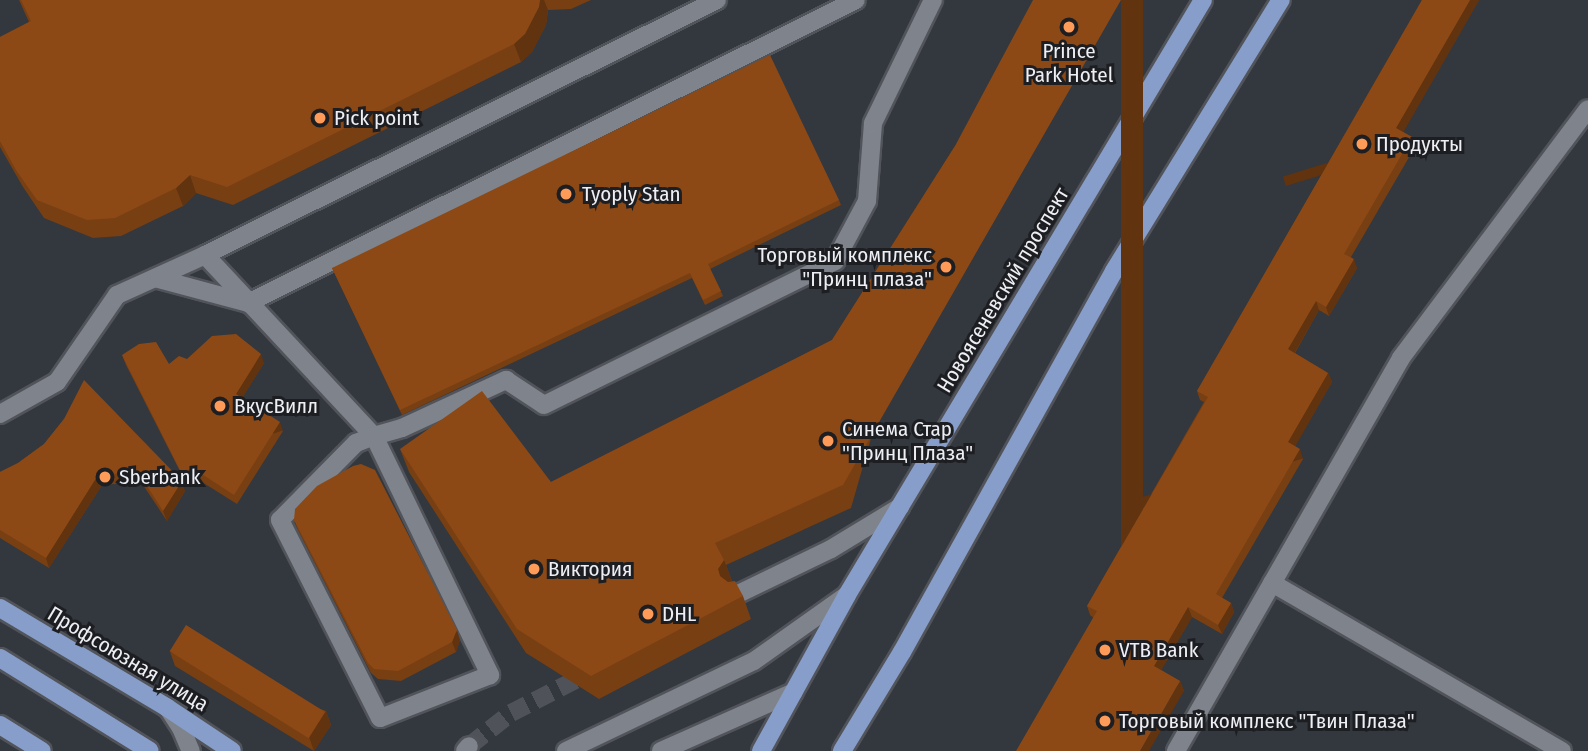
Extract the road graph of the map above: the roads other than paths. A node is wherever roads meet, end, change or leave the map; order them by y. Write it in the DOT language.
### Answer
graph roads {
  1 [pos="717,0"];
  2 [pos="856,0"];
  3 [pos="933,0"];
  4 [pos="1203,0"];
  5 [pos="1280,0"];
  6 [pos="1588,109"];
  7 [pos="205,255"];
  8 [pos="155,278"];
  9 [pos="248,303"];
  10 [pos="0,414"];
  11 [pos="374,436"];
  12 [pos="900,507"];
  13 [pos="1272,583"];
  14 [pos="738,594"];
  15 [pos="848,595"];
  16 [pos="0,608"];
  17 [pos="0,658"];
  18 [pos="793,692"];
  19 [pos="166,707"];
  20 [pos="0,725"];
  21 [pos="758,749"];
  22 [pos="42,751"];
  23 [pos="150,751"];
  24 [pos="191,751"];
  25 [pos="232,751"];
  26 [pos="566,751"];
  27 [pos="661,751"];
  28 [pos="842,751"];
  29 [pos="1176,751"];
  30 [pos="1562,751"];
  1 -- 7 [label="street"];
  2 -- 9 [label="street"];
  3 -- 11 [label="street"];
  4 -- 12 [label="main road, Новоясеневский проспект"];
  5 -- 28 [label="main road"];
  6 -- 13 [label="street"];
  7 -- 8 [label="street"];
  7 -- 9 [label="street"];
  8 -- 9 [label="street"];
  8 -- 10 [label="street"];
  9 -- 11 [label="street"];
  11 -- 11 [label="street"];
  12 -- 14 [label="street"];
  12 -- 15 [label="main road, Новоясеневский проспект"];
  13 -- 29 [label="street"];
  13 -- 30 [label="street"];
  15 -- 18 [label="main road, Новоясеневский проспект"];
  15 -- 26 [label="street"];
  16 -- 19 [label="main road, Профсоюзная улица"];
  17 -- 23 [label="main road"];
  18 -- 21 [label="main road, Новоясеневский проспект"];
  18 -- 27 [label="street"];
  19 -- 24 [label="street"];
  19 -- 25 [label="main road, Профсоюзная улица"];
  20 -- 22 [label="main road"];
}
